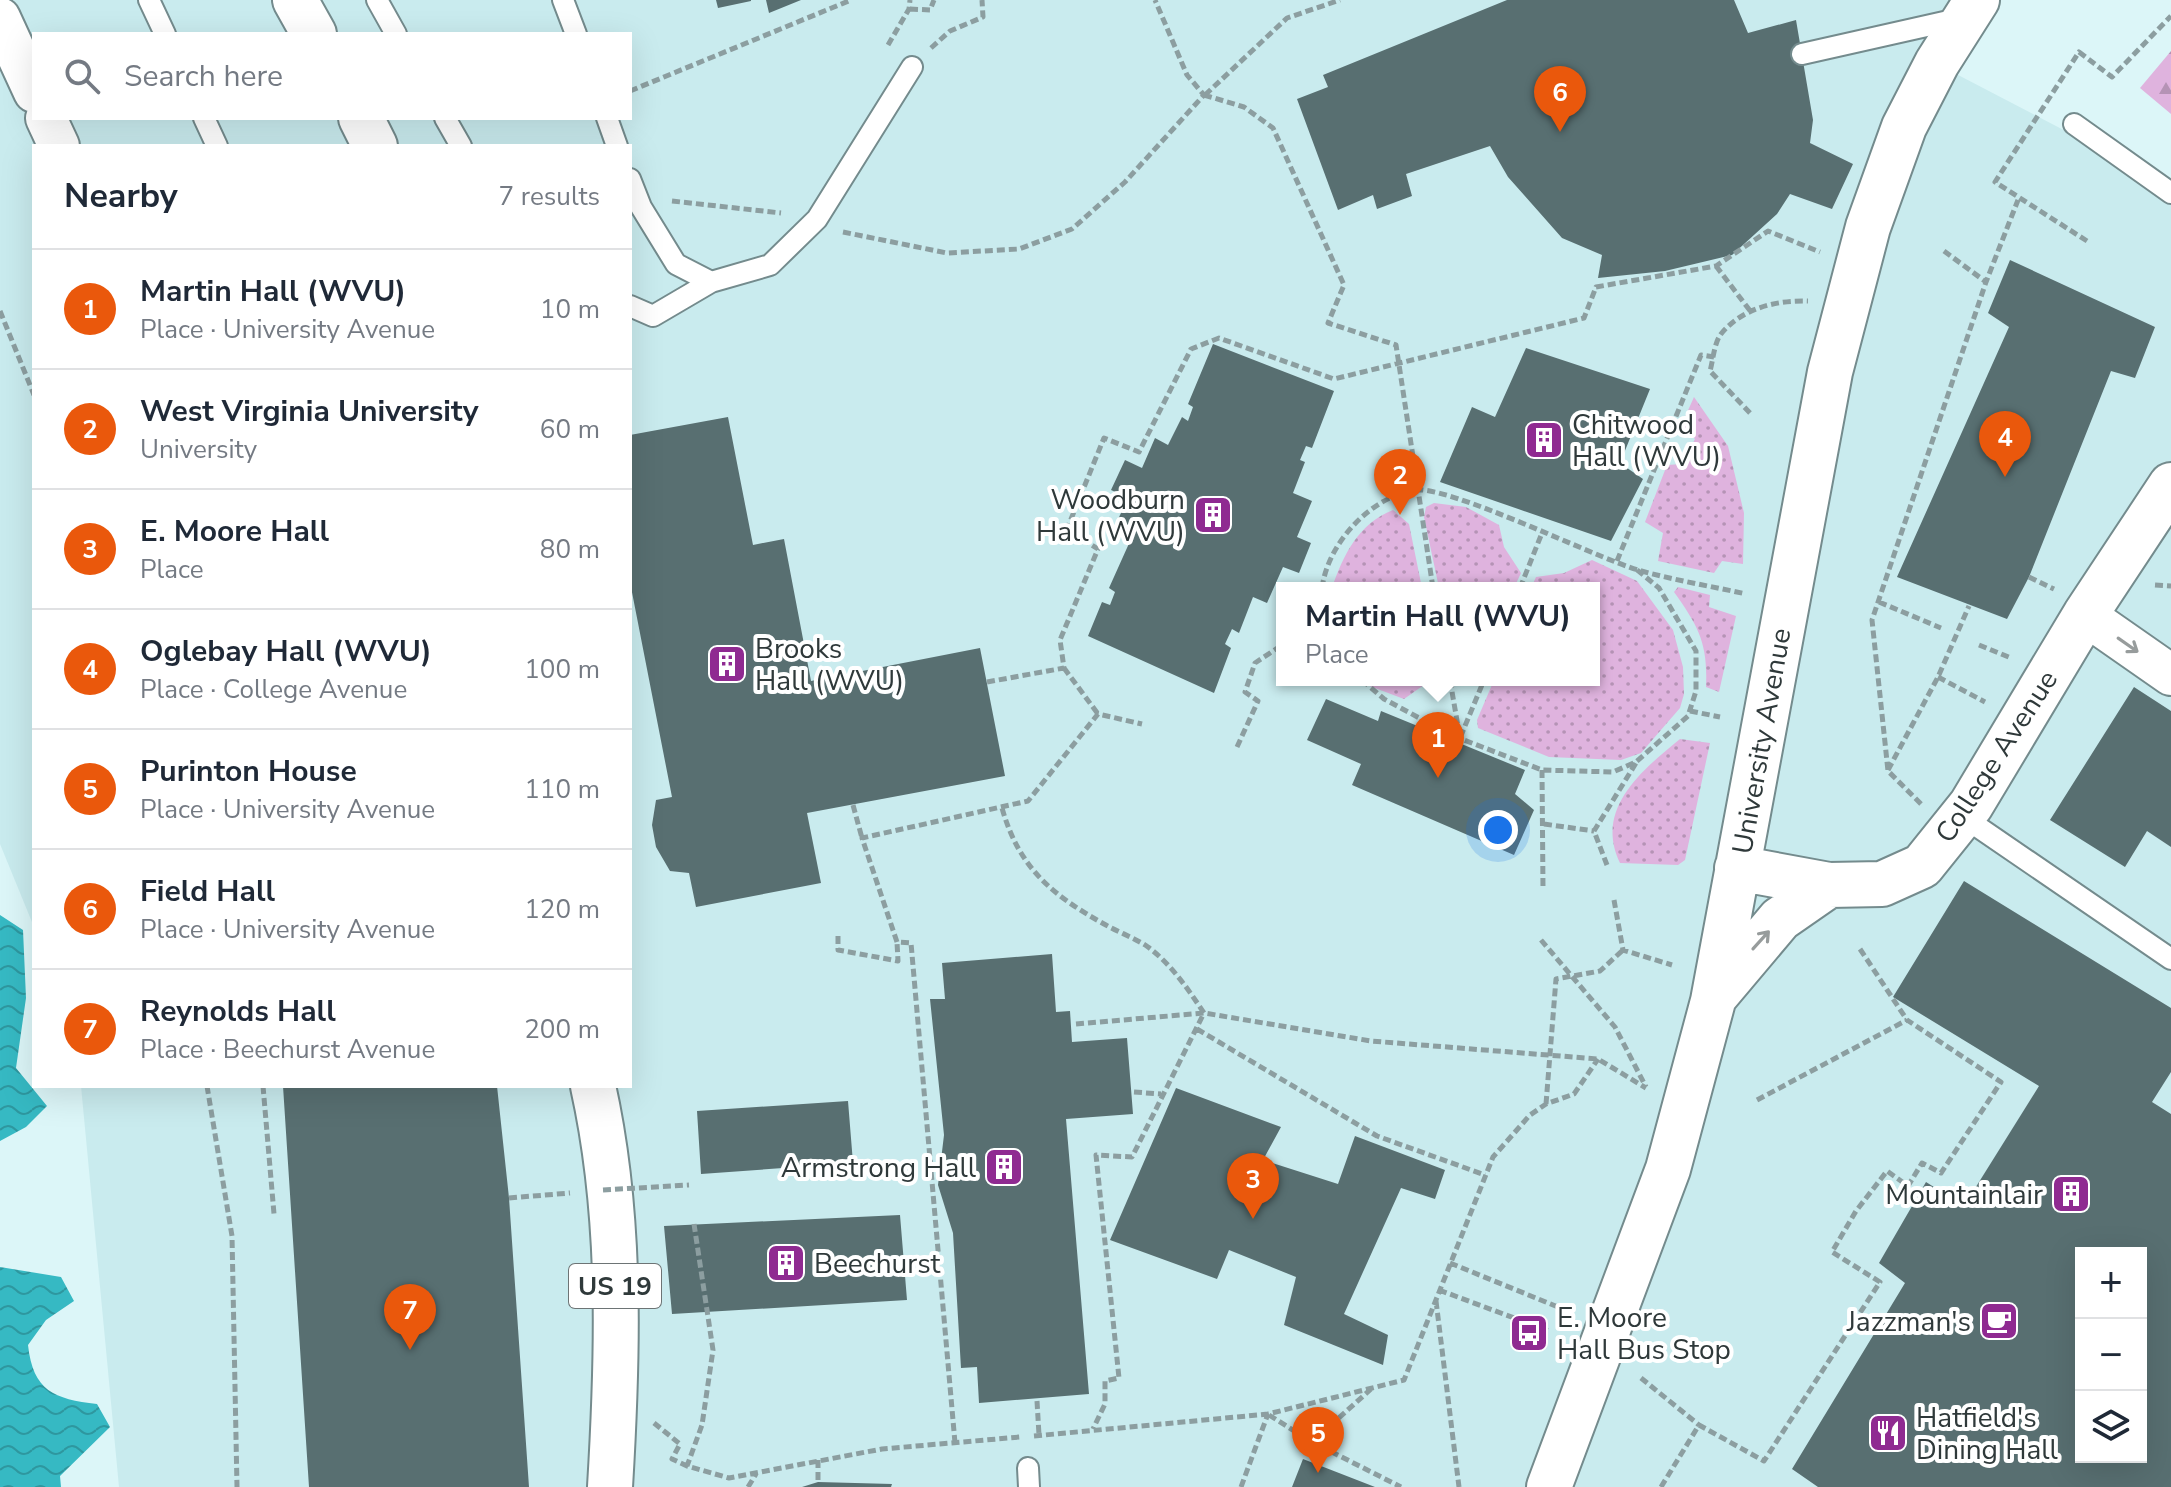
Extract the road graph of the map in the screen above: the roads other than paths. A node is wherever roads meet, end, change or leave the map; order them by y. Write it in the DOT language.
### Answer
graph roads {
  1 [pos="149,0"];
  2 [pos="295,0"];
  3 [pos="377,0"];
  4 [pos="563,0"];
  5 [pos="1971,9"];
  6 [pos="0,18"];
  7 [pos="164,32"];
  8 [pos="313,32"];
  9 [pos="395,32"];
  10 [pos="575,32"];
  11 [pos="1802,54"];
  12 [pos="912,67"];
  13 [pos="32,88"];
  14 [pos="47,120"];
  15 [pos="205,120"];
  16 [pos="362,120"];
  17 [pos="446,120"];
  18 [pos="608,120"];
  19 [pos="2074,124"];
  20 [pos="58,144"];
  21 [pos="216,144"];
  22 [pos="374,144"];
  23 [pos="460,144"];
  24 [pos="616,144"];
  25 [pos="632,184"];
  26 [pos="2171,193"];
  27 [pos="711,282"];
  28 [pos="632,307"];
  29 [pos="2171,485"];
  30 [pos="2085,615"];
  31 [pos="2171,675"];
  32 [pos="1946,814"];
  33 [pos="1737,868"];
  34 [pos="1829,885"];
  35 [pos="2171,959"];
  36 [pos="1713,1001"];
  37 [pos="593,1088"];
  38 [pos="610,1487"];
  39 [pos="1549,1487"];
  1 -- 7 [label="lane"];
  2 -- 8 [label="street"];
  3 -- 9 [label="lane"];
  4 -- 10 [label="lane"];
  5 -- 11 [label="lane"];
  5 -- 33 [label="street, University Avenue"];
  6 -- 13 [label="street"];
  12 -- 27 [label="lane"];
  14 -- 20 [label="street"];
  15 -- 21 [label="lane"];
  16 -- 22 [label="street"];
  17 -- 23 [label="lane"];
  18 -- 24 [label="lane"];
  19 -- 26 [label="lane"];
  25 -- 27 [label="lane"];
  27 -- 28 [label="lane"];
  29 -- 30 [label="street, College Avenue"];
  30 -- 31 [label="street, one-way"];
  30 -- 32 [label="street, College Avenue"];
  32 -- 34 [label="street, College Avenue"];
  32 -- 35 [label="lane"];
  33 -- 34 [label="street, College Avenue"];
  33 -- 36 [label="street, University Avenue"];
  36 -- 34 [label="street, one-way"];
  36 -- 39 [label="street, University Avenue"];
  37 -- 38 [label="street, US 19"];
}
